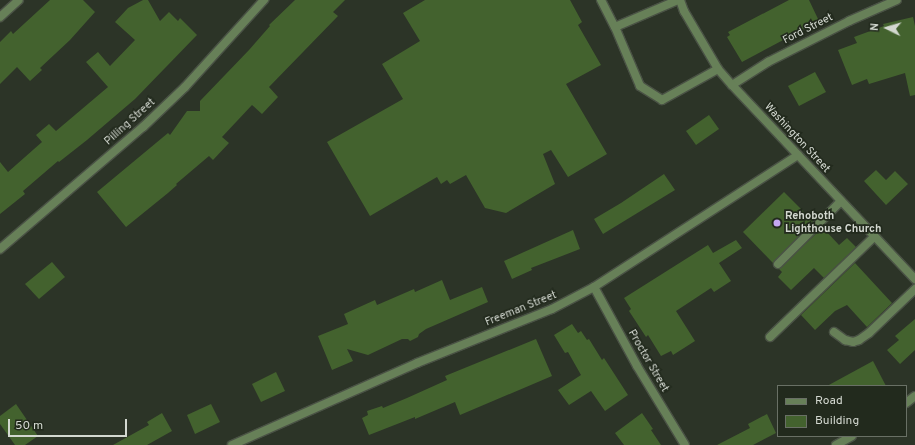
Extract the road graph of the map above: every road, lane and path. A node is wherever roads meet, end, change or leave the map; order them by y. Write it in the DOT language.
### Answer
graph roads {
  1 [pos="19,0"];
  2 [pos="264,0"];
  3 [pos="601,0"];
  4 [pos="679,0"];
  5 [pos="897,0"];
  6 [pos="0,17"];
  7 [pos="615,27"];
  8 [pos="718,69"];
  9 [pos="732,85"];
  10 [pos="798,155"];
  11 [pos="841,201"];
  12 [pos="874,237"];
  13 [pos="0,249"];
  14 [pos="778,264"];
  15 [pos="915,279"];
  16 [pos="594,288"];
  17 [pos="915,289"];
  18 [pos="834,332"];
  19 [pos="770,337"];
  20 [pos="915,396"];
  21 [pos="907,402"];
  22 [pos="850,437"];
  23 [pos="232,445"];
  24 [pos="685,445"];
  25 [pos="836,445"];
  1 -- 6 [label="street"];
  2 -- 13 [label="street, Pilling Street"];
  3 -- 7 [label="street"];
  4 -- 7 [label="street"];
  4 -- 8 [label="street, Washington Street"];
  5 -- 9 [label="street, Ford Street"];
  7 -- 8 [label="street"];
  8 -- 9 [label="street, Washington Street"];
  9 -- 10 [label="street, Washington Street"];
  10 -- 11 [label="street, Washington Street"];
  10 -- 16 [label="street, Freeman Street"];
  11 -- 12 [label="street, Washington Street"];
  11 -- 14 [label="street"];
  12 -- 15 [label="street, Washington Street"];
  12 -- 19 [label="street"];
  16 -- 23 [label="street, Freeman Street"];
  16 -- 24 [label="street, Proctor Street"];
  17 -- 18 [label="street"];
  20 -- 21 [label="street"];
  22 -- 25 [label="street"];
}
